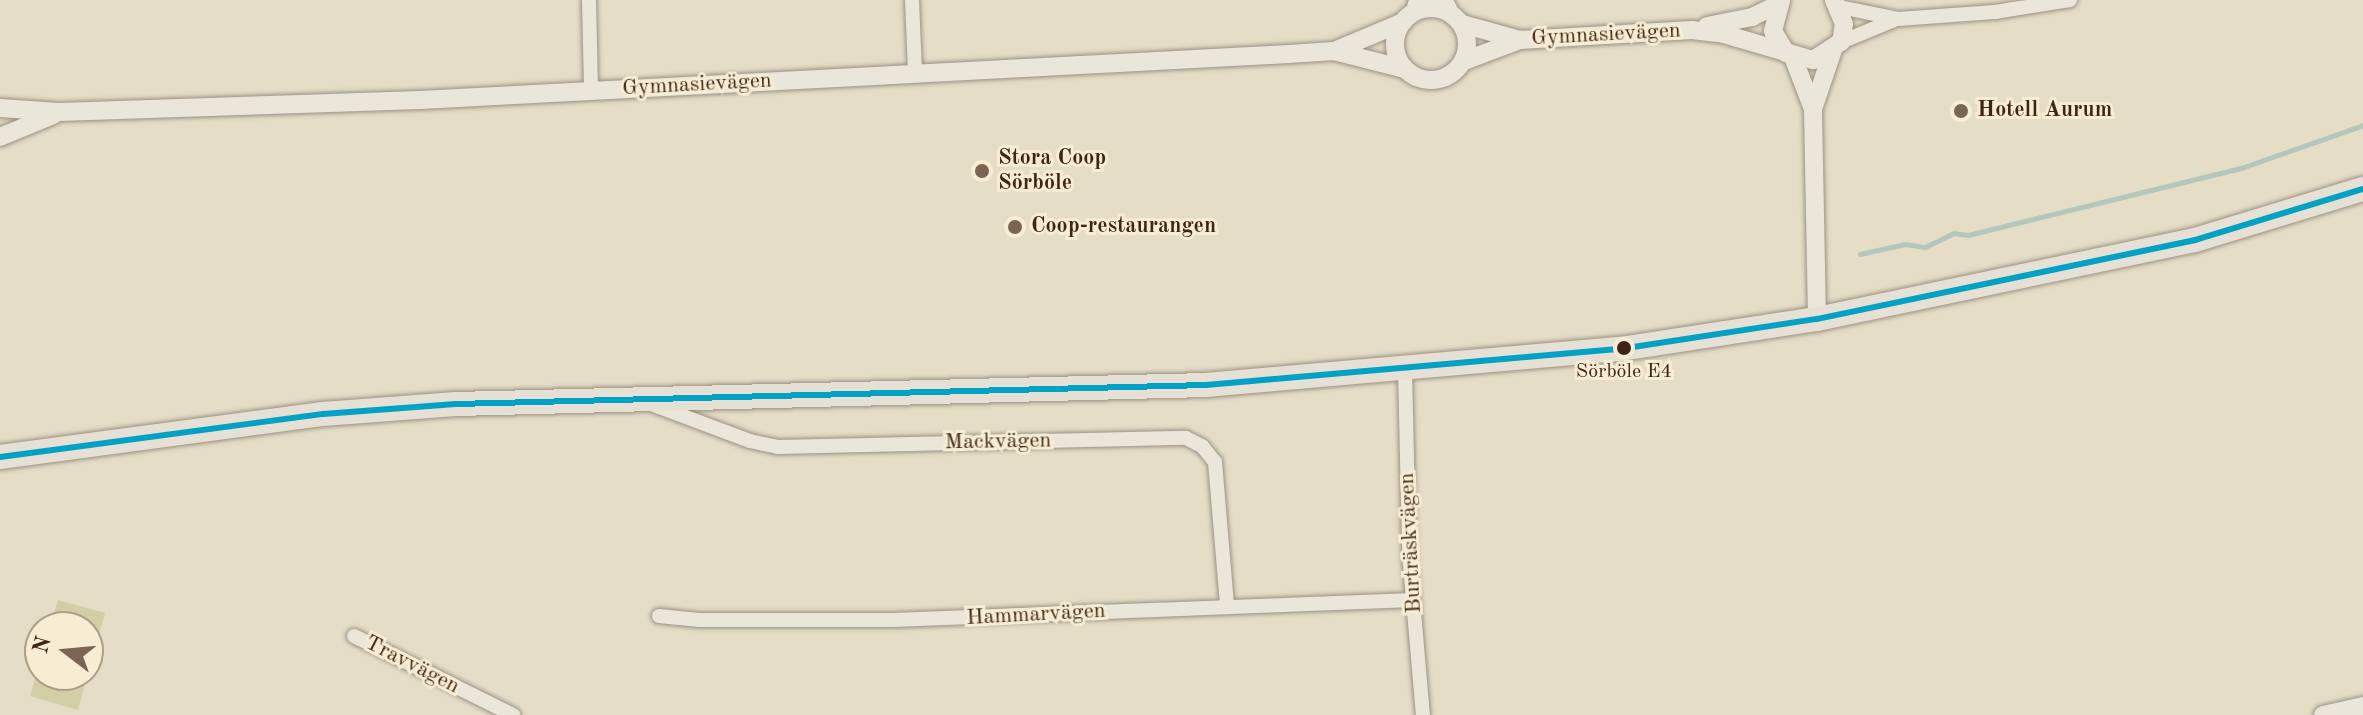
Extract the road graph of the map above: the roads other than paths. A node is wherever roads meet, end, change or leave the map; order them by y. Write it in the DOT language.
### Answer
graph roads {
  1 [pos="589,0"];
  2 [pos="912,0"];
  3 [pos="2070,0"];
  4 [pos="1779,3"];
  5 [pos="1837,4"];
  6 [pos="1410,12"];
  7 [pos="1454,13"];
  8 [pos="1898,19"];
  9 [pos="1692,30"];
  10 [pos="1520,40"];
  11 [pos="1837,46"];
  12 [pos="1334,51"];
  13 [pos="1790,55"];
  14 [pos="1464,61"];
  15 [pos="1405,69"];
  16 [pos="915,73"];
  17 [pos="591,91"];
  18 [pos="0,108"];
  19 [pos="1813,109"];
  20 [pos="59,112"];
  21 [pos="0,137"];
  22 [pos="2363,189"];
  23 [pos="1817,319"];
  24 [pos="1405,370"];
  25 [pos="636,398"];
  26 [pos="0,457"];
  27 [pos="1413,600"];
  28 [pos="1227,606"];
  29 [pos="659,616"];
  30 [pos="354,636"];
  31 [pos="2363,706"];
  32 [pos="513,715"];
  33 [pos="1423,715"];
  34 [pos="2323,715"];
  1 -- 17 [label="street"];
  2 -- 16 [label="street"];
  3 -- 8 [label="street"];
  4 -- 9 [label="street, Gymnasievägen"];
  4 -- 13 [label="street"];
  5 -- 8 [label="street"];
  5 -- 11 [label="street"];
  6 -- 7 [label="street"];
  6 -- 12 [label="street, Gymnasievägen"];
  6 -- 15 [label="street"];
  7 -- 10 [label="street, Gymnasievägen"];
  7 -- 14 [label="street"];
  8 -- 11 [label="street"];
  9 -- 10 [label="street, Gymnasievägen"];
  9 -- 13 [label="street, Gymnasievägen"];
  10 -- 14 [label="street, Gymnasievägen"];
  11 -- 13 [label="street"];
  11 -- 19 [label="street"];
  12 -- 15 [label="street, Gymnasievägen"];
  12 -- 16 [label="street, Gymnasievägen"];
  13 -- 19 [label="street"];
  14 -- 15 [label="street"];
  16 -- 17 [label="street, Gymnasievägen"];
  17 -- 20 [label="street, Gymnasievägen"];
  18 -- 20 [label="street, Gymnasievägen"];
  19 -- 23 [label="street"];
  20 -- 21 [label="street, Gymnasievägen"];
  22 -- 23 [label="highway"];
  23 -- 24 [label="highway"];
  24 -- 25 [label="highway"];
  24 -- 27 [label="street, Burträskvägen"];
  25 -- 26 [label="highway"];
  25 -- 28 [label="street, Mackvägen"];
  27 -- 28 [label="street, Hammarvägen"];
  27 -- 33 [label="street, Burträskvägen"];
  28 -- 29 [label="street, Hammarvägen"];
  30 -- 32 [label="street, Travvägen"];
  31 -- 34 [label="street"];
}
